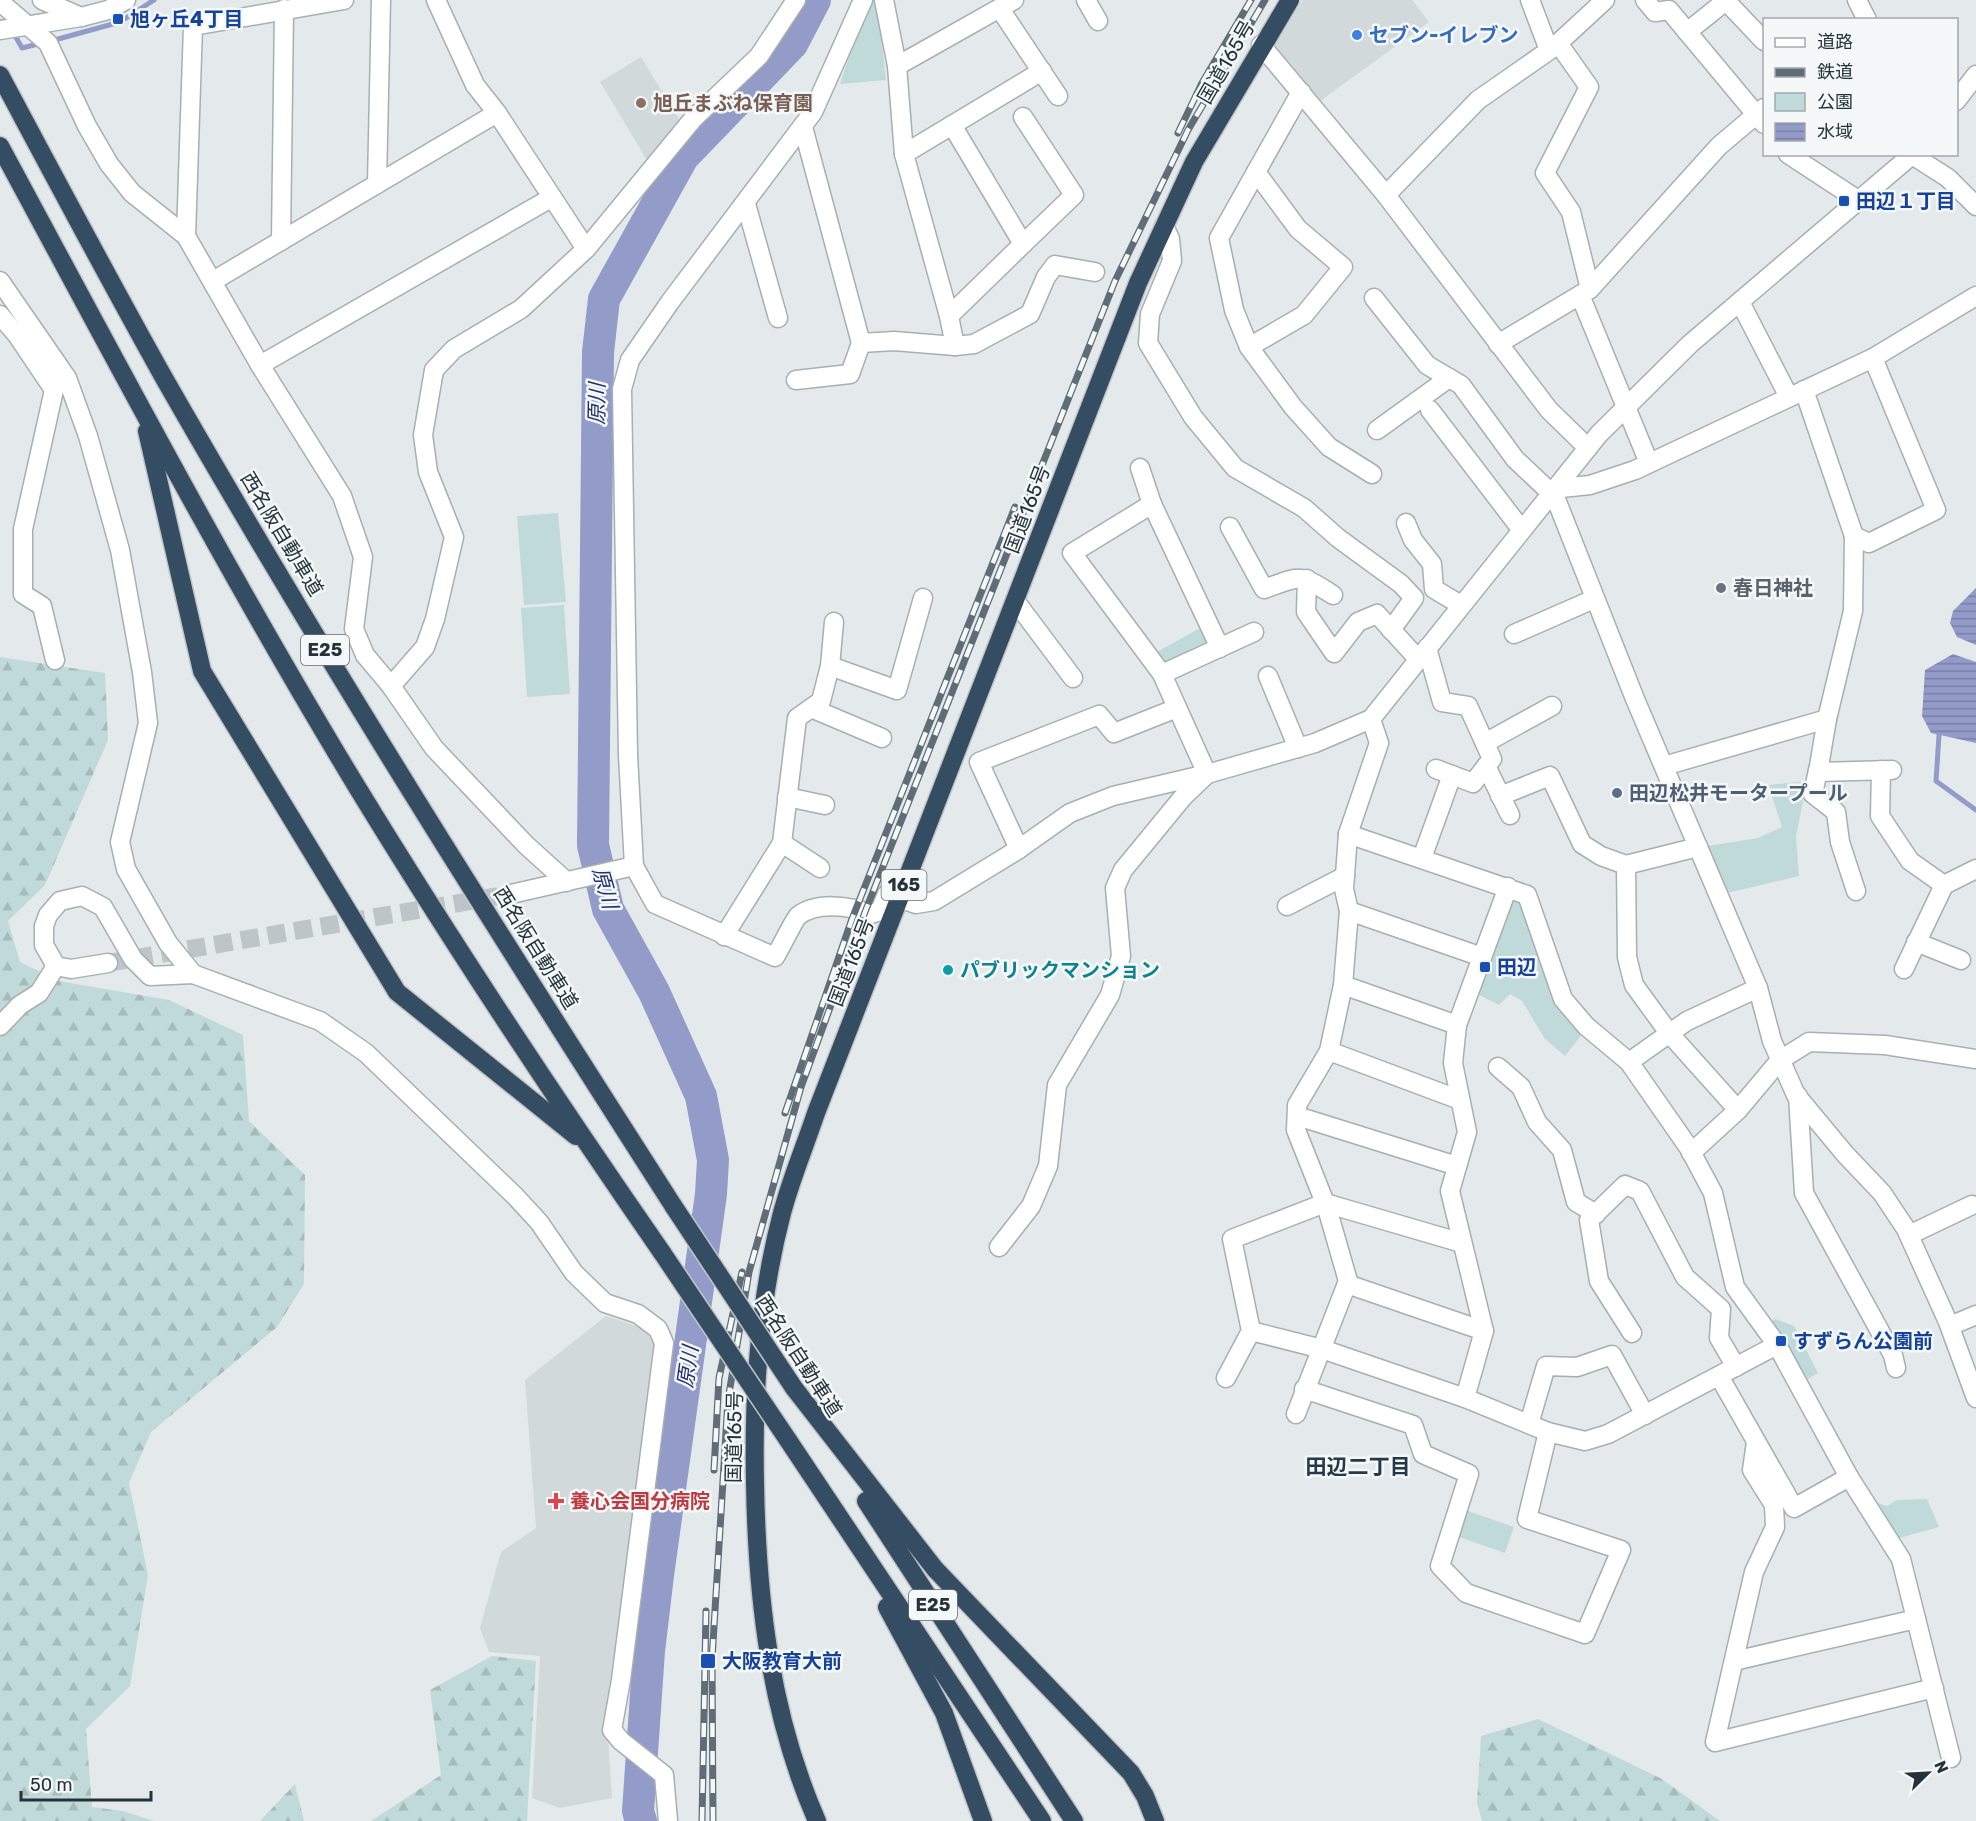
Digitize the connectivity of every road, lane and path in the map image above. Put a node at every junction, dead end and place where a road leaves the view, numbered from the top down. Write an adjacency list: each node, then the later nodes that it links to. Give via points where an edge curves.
1 (42, 0): 19 (street)
2 (126, 0): 19 (street)
3 (344, 0): 18 (street)
4 (381, 0): 46 (street)
5 (436, 0): 35 (street, via 475,85)
6 (796, 0): 56 (street, via 759,56 693,119)
7 (863, 0): 39 (street)
8 (884, 0): 28 (street)
9 (1086, 0): 21 (street)
10 (1290, 0): 26 (highway, 国道165号 / 165)
11 (1530, 0): 27 (street)
12 (1605, 0): 27 (street)
13 (1644, 0): 24 (street, via 1655,12 1669,10)
14 (1726, 0): 24 (street); 25 (street)
15 (1857, 0): 20 (street)
16 (0, 2): 22 (street)
17 (1007, 4): 28 (street); 29 (street)
18 (284, 9): 53 (street, via 193,26); 54 (street)
19 (81, 17): 22 (street)
20 (1866, 18)
21 (1098, 21)
22 (27, 26): 23 (street); 53 (street, via 48,43 109,164 132,193)
23 (0, 30)
24 (1687, 32): 36 (street)
25 (1763, 40)
26 (1261, 45): 32 (street); 52 (highway, 国道165号 / 165, via 1194,162)
27 (1554, 47): 47 (street, via 1478,100); 60 (street, via 1589,87 1545,173 1570,212)
28 (897, 66): 41 (street)
29 (1042, 70): 33 (street); 38 (street)
30 (1976, 75): 34 (street)
31 (1, 77): 185 (highway, 西名阪自動車道 / E25, bridge, via 163,376 276,570 503,941)
32 (1301, 92): 45 (street); 47 (street)
33 (1058, 96)
34 (1958, 98)
35 (497, 113): 46 (street); 48 (street)
36 (1762, 115): 60 (street, via 1719,146)
37 (1023, 117): 55 (street, via 1074,195)
38 (952, 125): 41 (street); 55 (street)
39 (803, 127): 50 (street); 67 (street)
40 (0, 146): 77 (highway, E25)
41 (904, 154): 65 (street)
42 (1791, 156): 49 (street)
43 (1911, 156): 49 (street)
44 (1914, 156): 51 (street, via 1948,178)
45 (1256, 172): 70 (street, via 1219,238 1234,310); 70 (street, via 1298,229 1343,267 1304,315)
46 (377, 184): 54 (street)
47 (1386, 195): 68 (street)
48 (551, 198): 56 (street); 72 (street)
49 (1858, 200): 63 (street)
50 (746, 204): 66 (street); 130 (street, via 630,360 622,388)
51 (1976, 206)
52 (1164, 226): 94 (highway, 国道165号 / 165, via 1134,292); 97 (street, via 1172,261 1150,314 1148,343 1193,417 1235,468 1304,508 1414,598)
53 (186, 237): 59 (street)
54 (281, 241): 59 (street)
55 (1023, 244): 65 (street)
56 (586, 249): 107 (street, via 521,309 454,349 434,370 423,435 428,472 454,537 425,647)
57 (1095, 272): 69 (street, via 1055,265 1030,314 974,344)
58 (0, 281): 149 (street, via 67,378 117,539 148,723 120,842 126,869 168,943)
59 (213, 281): 72 (street)
60 (1585, 292): 68 (street); 76 (street)
61 (1976, 296): 71 (street)
62 (1374, 298): 73 (street, via 1427,365)
63 (1740, 302): 75 (street); 76 (street)
64 (0, 315): 102 (street, via 54,390 23,529 23,594 42,606)
65 (949, 316): 69 (street)
66 (778, 318)
67 (861, 343): 69 (street, via 894,340); 74 (street, via 850,374)
68 (1498, 344): 80 (street, via 1549,410)
69 (955, 346)
70 (1249, 347): 83 (street, via 1293,408 1329,447)
71 (1873, 358): 75 (street); 89 (street, via 1936,510 1869,543)
72 (260, 365): 107 (street, via 342,496 363,557 354,628 365,655)
73 (1449, 378): 79 (street); 84 (street, via 1461,385 1515,459)
74 (796, 380)
75 (1796, 394): 81 (street); 89 (street)
76 (1626, 407): 80 (street); 81 (street)
77 (142, 410): 164 (highway, E25, via 357,787); 164 (highway, via 202,671 214,691 397,992)
78 (1430, 410): 88 (street)
79 (1377, 430)
80 (1588, 448): 84 (street)
81 (1649, 463): 84 (street, via 1590,485)
82 (1140, 468): 85 (street)
83 (1372, 474)
84 (1551, 491): 88 (street); 93 (street)
85 (1152, 504): 100 (street); 104 (street, via 1072,553)
86 (1406, 523): 95 (street, via 1413,540 1432,564 1434,589)
87 (1230, 527): 90 (street, via 1264,589 1299,576)
88 (1521, 529): 95 (street)
89 (1854, 536): 112 (street, via 1853,611)
90 (1307, 579): 91 (street); 97 (street, via 1306,612 1334,653 1358,622 1377,614)
91 (1333, 595)
92 (923, 598): 103 (street, via 897,690)
93 (1594, 599): 99 (street); 117 (street)
94 (1016, 602): 106 (street); 139 (highway, 国道165号 / 165)
95 (1461, 605): 101 (street)
96 (834, 622): 103 (street)
97 (1391, 630): 101 (street)
98 (1254, 632): 100 (street)
99 (1514, 634)
100 (1220, 648): 104 (street)
101 (1423, 654): 111 (street); 114 (street, via 1442,702 1468,706)
102 (55, 660)
103 (830, 666): 109 (street, via 821,701)
104 (1162, 674): 110 (street)
105 (1268, 676): 115 (street)
106 (1073, 678)
107 (391, 686): 134 (street, via 434,748 526,845)
108 (1552, 706): 114 (street)
109 (811, 708): 113 (street); 121 (street, via 797,718)
110 (1178, 708): 119 (street); 127 (street, via 1114,733 1099,715 979,762)
111 (1371, 719): 115 (street); 124 (street, via 1379,743)
112 (1827, 719): 117 (street); 118 (street)
113 (882, 738)
114 (1485, 743): 116 (street, via 1492,759)
115 (1298, 748): 119 (street)
116 (1486, 766): 120 (street); 128 (street, via 1473,783 1444,772)
117 (1664, 766): 126 (street)
118 (1818, 770): 135 (street, via 1887,770 1880,816 1910,861); 137 (street, via 1812,794 1836,812 1840,843)
119 (1207, 774): 127 (street, via 1113,796 1071,813); 172 (street, via 1123,870 1115,888 1121,956 1110,995 1057,1085 1048,1166 1031,1206)
120 (1500, 796): 123 (street); 129 (street, via 1550,776 1582,844)
121 (787, 797): 122 (street); 125 (street)
122 (825, 805)
123 (1510, 815)
124 (1348, 834): 128 (street); 133 (street)
125 (782, 843): 131 (street); 142 (street)
126 (1698, 847): 129 (street); 151 (street)
127 (1019, 849): 139 (street, via 934,901 916,904)
128 (1422, 858): 136 (street)
129 (1626, 865): 154 (street, via 1627,957 1634,985)
130 (628, 867): 134 (street); 142 (street, via 655,904)
131 (820, 868)
132 (1976, 869): 135 (street)
133 (1345, 876): 140 (street); 141 (street)
134 (576, 880): 138 (street)
135 (1944, 885): 143 (street)
136 (1508, 887): 144 (street); 158 (street, via 1527,895 1563,999 1586,1026)
137 (1856, 891)
138 (511, 894)
139 (899, 898): 142 (street, via 887,894 880,911 872,914 856,909 815,907 796,917 775,957); 201 (highway, 国道165号 / 165, via 782,1213 764,1302 758,1366 754,1439 760,1600 779,1705)
140 (1287, 906)
141 (1349, 911): 144 (street); 150 (street)
142 (724, 936)
143 (1916, 942): 145 (street); 148 (street)
144 (1482, 957): 152 (street)
145 (1961, 960)
146 (108, 963): 147 (street, via 71,969)
147 (56, 966): 149 (street, via 44,945 48,915 60,901 82,896 103,907 133,959 150,976); 153 (street, via 39,993 20,1005)
148 (1904, 969)
149 (193, 974): 200 (street, via 320,1021 366,1053 515,1196 582,1281 605,1303 638,1314 658,1329 664,1343 612,1730 664,1775)
150 (1343, 986): 152 (street); 155 (street)
151 (1758, 988): 154 (street, via 1687,1021); 156 (street)
152 (1457, 1025): 161 (street, via 1453,1063)
153 (0, 1026)
154 (1669, 1034): 158 (street); 162 (street)
155 (1329, 1051): 161 (street); 163 (street, via 1297,1105)
156 (1780, 1059): 157 (street, via 1809,1042 1885,1045); 160 (street); 162 (street)
157 (1976, 1059)
158 (1629, 1062): 165 (street)
159 (1498, 1067): 169 (street, via 1521,1087 1537,1122 1562,1150 1576,1202)
160 (1798, 1096): 170 (street, via 1882,1193); 182 (street, via 1804,1193 1893,1355)
161 (1460, 1100): 166 (street, via 1467,1132)
162 (1738, 1110): 165 (street)
163 (1297, 1116): 166 (street); 167 (street, via 1296,1130)
164 (589, 1147): 193 (highway, E25, bridge)
165 (1691, 1152): 179 (street, via 1713,1193 1735,1287)
166 (1457, 1166): 171 (street, via 1450,1191)
167 (1325, 1203): 171 (street); 173 (street); 177 (street, via 1232,1239)
168 (1971, 1205): 170 (street)
169 (1596, 1214): 178 (street, via 1589,1220 1599,1281); 181 (street, via 1625,1185 1640,1191 1685,1276 1721,1309 1719,1338)
170 (1910, 1235): 175 (street)
171 (1462, 1243): 176 (street)
172 (999, 1247)
173 (1347, 1284): 176 (street); 180 (street)
174 (1976, 1315): 175 (street)
175 (1950, 1326): 188 (street)
176 (1484, 1330): 187 (street)
177 (1251, 1331): 180 (street); 184 (street)
178 (1632, 1333)
179 (1777, 1346): 181 (street); 195 (street)
180 (1322, 1349): 186 (street); 187 (street)
181 (1736, 1367): 183 (street)
182 (1896, 1368)
183 (1719, 1376): 190 (street); 194 (street)
184 (1226, 1378)
185 (794, 1388): 204 (highway, 西名阪自動車道 / E25); 205 (highway, via 935,1569 1131,1773)
186 (1304, 1389): 189 (street); 192 (street, via 1413,1425 1424,1454 1469,1474 1440,1566 1466,1593 1585,1634 1621,1550 1527,1519)
187 (1464, 1398): 191 (street)
188 (1976, 1398)
189 (1296, 1413)
190 (1645, 1415): 191 (street, via 1612,1355 1577,1367 1546,1366); 192 (street, via 1585,1441)
191 (1528, 1425): 192 (street)
192 (1548, 1432)
193 (788, 1440): 202 (highway, via 927,1678 960,1751); 203 (highway, E25)
194 (1756, 1442): 195 (street, via 1794,1508); 197 (street, via 1752,1470 1774,1505 1774,1527 1754,1572)
195 (1849, 1477): 196 (street, via 1901,1559)
196 (1916, 1619): 197 (street); 198 (street)
197 (1734, 1660): 198 (street, via 1715,1742)
198 (1934, 1688): 199 (street)
199 (1951, 1758)
200 (668, 1821)
201 (817, 1821)
202 (983, 1821)
203 (1042, 1821)
204 (1074, 1821)
205 (1155, 1821)

